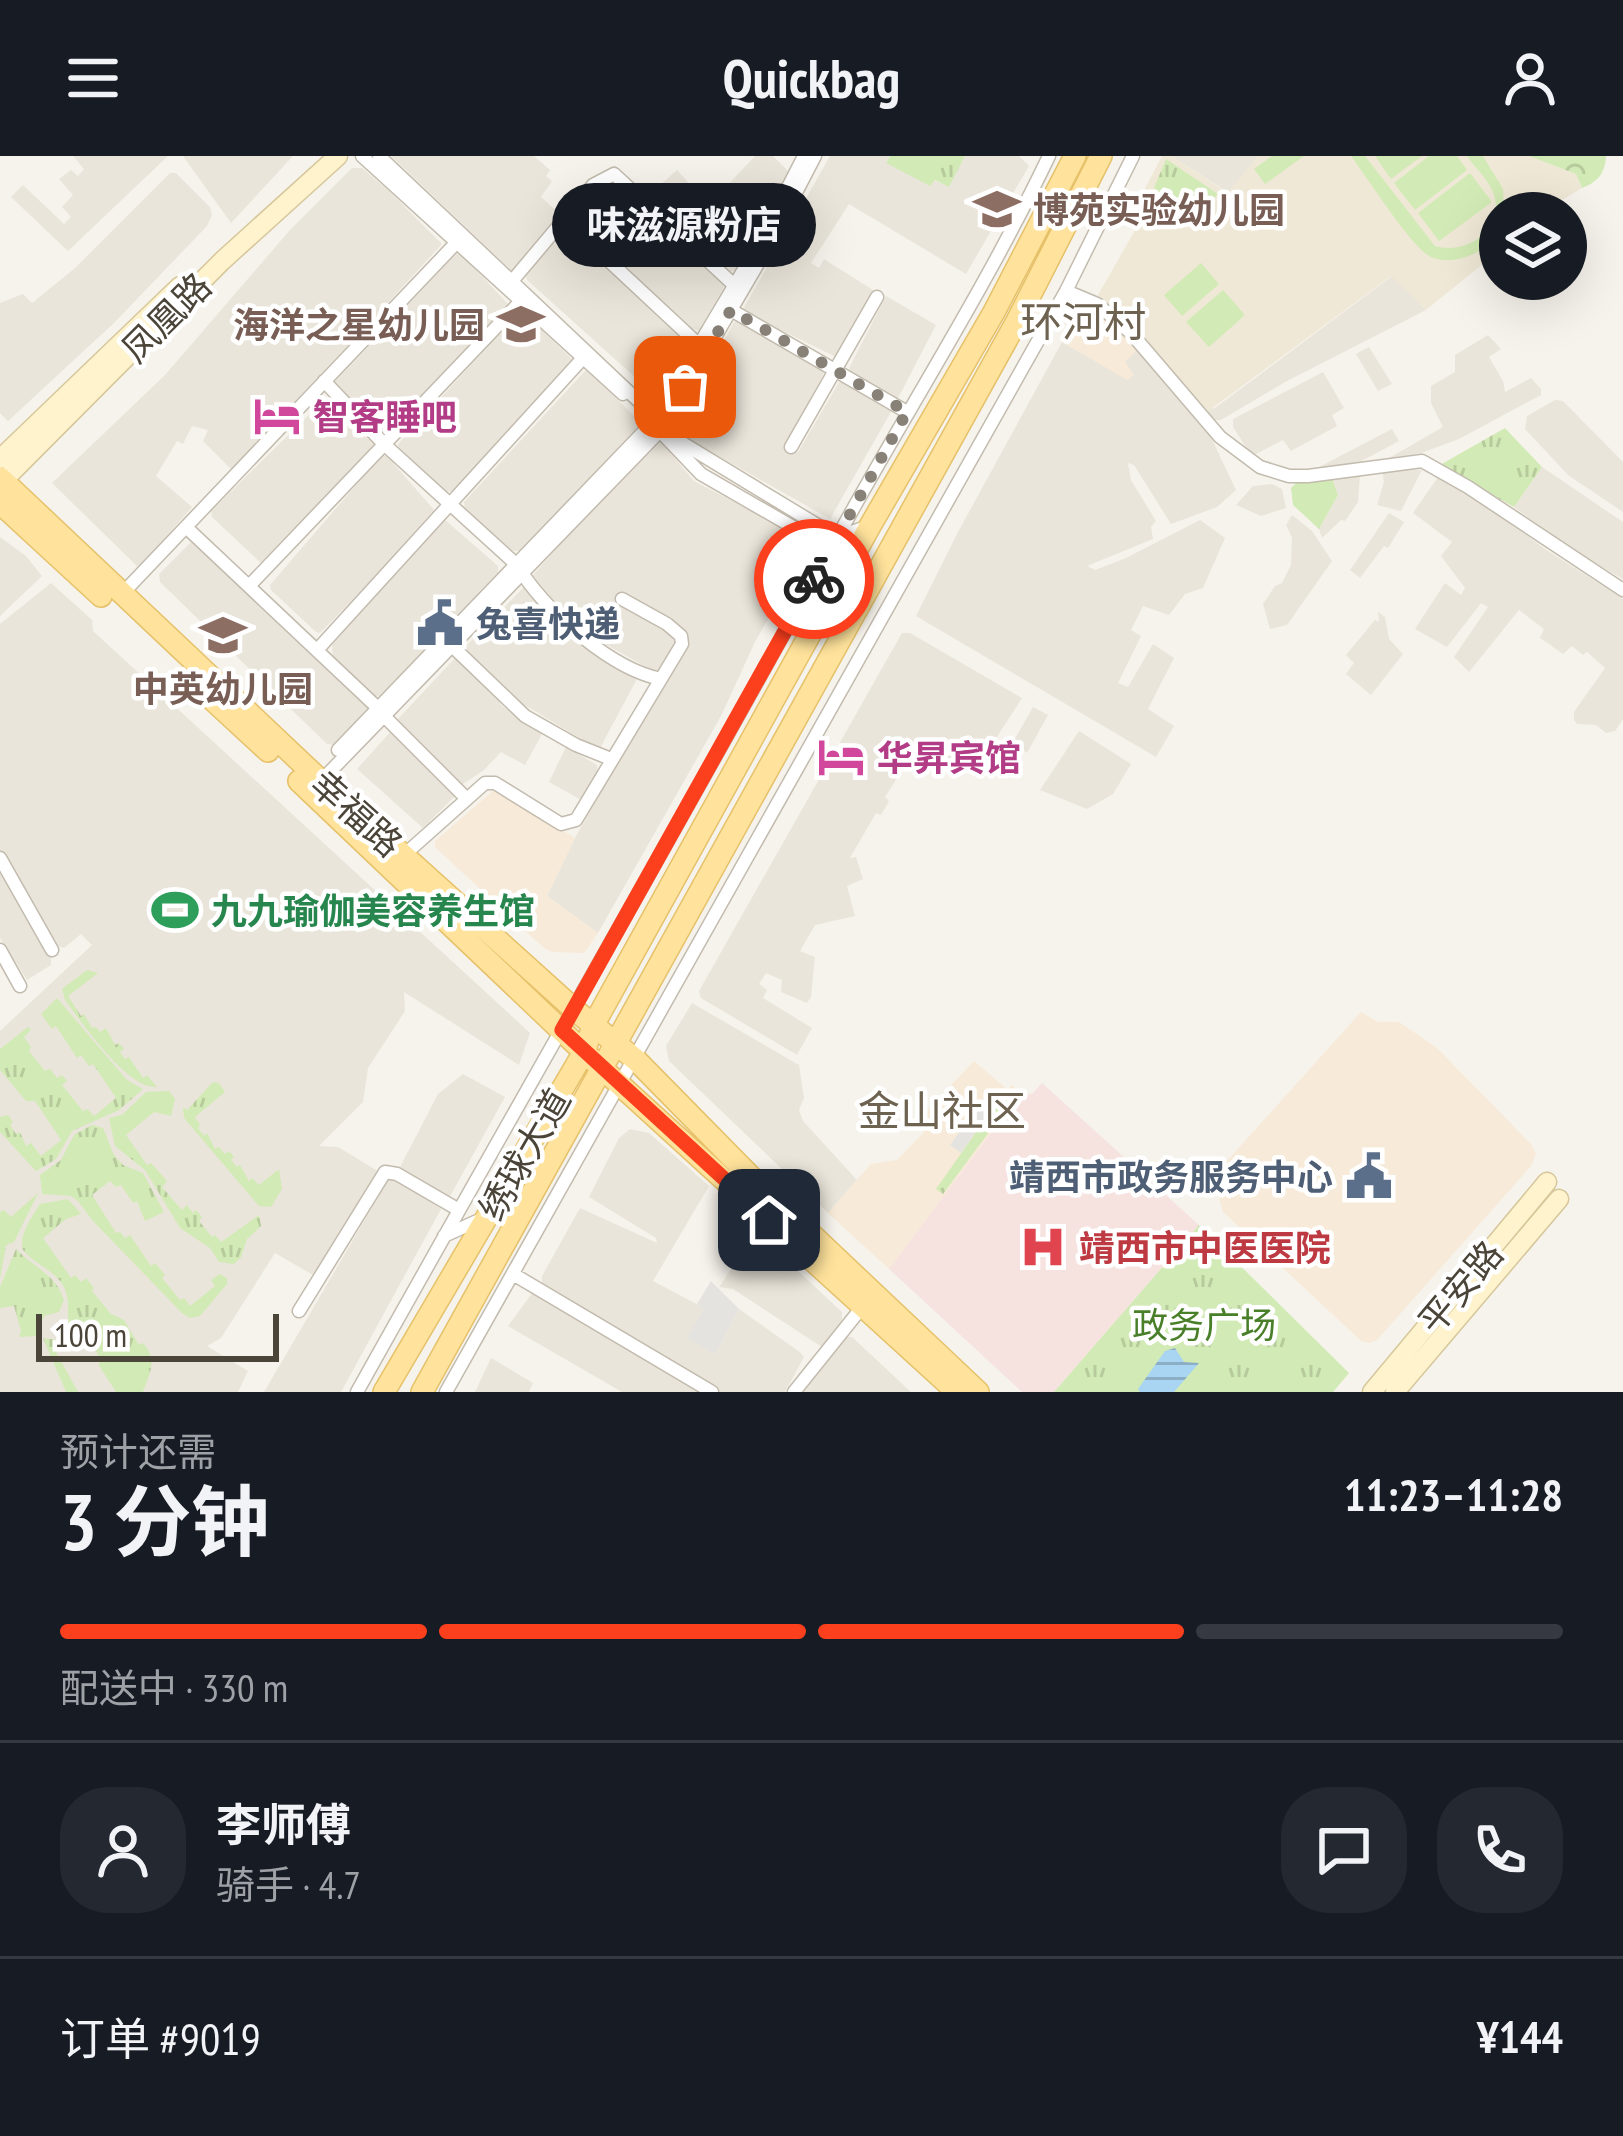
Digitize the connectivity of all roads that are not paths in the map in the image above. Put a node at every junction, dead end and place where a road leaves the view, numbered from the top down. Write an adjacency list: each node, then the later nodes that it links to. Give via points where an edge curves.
1 (319, 156): 33 (main road, 凤凰路)
2 (338, 156): 33 (main road, 凤凰路)
3 (362, 156): 12 (street)
4 (379, 156): 13 (street)
5 (804, 156): 14 (street)
6 (815, 156): 18 (street)
7 (1049, 156): 20 (street)
8 (1075, 156): 19 (main road, 绣球大道)
9 (1101, 156): 32 (main road, 绣球大道)
10 (1132, 156): 15 (street)
11 (564, 220): 13 (street); 14 (street, via 593,185 621,176); 21 (street)
12 (458, 242): 17 (street); 24 (street)
13 (513, 280): 27 (street)
14 (733, 284): 21 (street)
15 (1066, 291): 31 (street); 40 (street, via 1131,333 1220,437 1260,467 1308,476 1422,461)
16 (877, 297): 23 (street)
17 (522, 300): 22 (street); 29 (street)
18 (731, 310): 23 (street); 27 (street)
19 (994, 312): 20 (street); 26 (main road, 绣球大道)
20 (956, 331): 25 (street)
21 (698, 344): 27 (street)
22 (583, 358): 27 (street); 34 (street)
23 (837, 368): 25 (street); 30 (street)
24 (324, 381): 29 (street); 36 (street)
25 (907, 412): 28 (street)
26 (934, 415): 28 (street); 35 (main road, 绣球大道)
27 (659, 423): 37 (street); 38 (street)
28 (897, 430): 37 (street)
29 (385, 445): 34 (street); 39 (street)
30 (791, 447)
31 (964, 472): 32 (street); 48 (street)
32 (930, 478): 49 (main road, 绣球大道)
33 (1, 481): 41 (main road, 幸福路); 66 (main road, 幸福路)
34 (448, 504): 38 (street); 44 (street)
35 (870, 526): 37 (street); 45 (main road, 绣球大道)
36 (188, 528): 39 (street); 41 (street)
37 (834, 543): 47 (street)
38 (519, 569): 43 (street); 46 (street, via 595,646); 50 (street)
39 (249, 586): 44 (street)
40 (1623, 590)
41 (121, 595): 52 (main road, 幸福路)
42 (622, 599): 46 (street, via 681,636)
43 (451, 645): 50 (street); 51 (street, via 525,716)
44 (319, 649): 50 (street)
45 (788, 677): 47 (street); 54 (main road, 绣球大道)
46 (661, 679): 51 (street)
47 (757, 685): 55 (street)
48 (838, 695): 49 (street); 56 (street)
49 (808, 697): 57 (main road, 绣球大道)
50 (382, 713): 52 (street); 53 (street)
51 (611, 759): 53 (street, via 571,824 495,783)
52 (318, 778): 58 (main road, 幸福路)
53 (465, 797): 58 (street)
54 (718, 803): 55 (street); 65 (main road, 绣球大道)
55 (680, 821): 65 (street)
56 (758, 839): 57 (street); 63 (street)
57 (724, 848): 64 (main road, 绣球大道)
58 (404, 855): 65 (main road, 幸福路)
59 (0, 859): 61 (street)
60 (0, 950): 62 (street)
61 (52, 950)
62 (20, 986)
63 (665, 1004): 64 (street); 69 (street)
64 (635, 1008): 67 (main road, 绣球大道)
65 (585, 1017): 66 (street); 67 (main road, 幸福路); 68 (main road, 绣球大道)
66 (562, 1030): 68 (main road, 幸福路); 74 (street)
67 (616, 1042): 69 (main road, 幸福路); 70 (main road, 绣球大道)
68 (584, 1052): 70 (main road, 幸福路); 75 (main road, 绣球大道)
69 (636, 1060): 71 (street); 88 (main road, 幸福路)
70 (602, 1068): 71 (main road, 幸福路); 78 (main road, 绣球大道)
71 (622, 1085): 77 (street); 79 (main road, 幸福路)
72 (1547, 1182): 89 (main road, 平安路)
73 (1559, 1199): 90 (main road, 平安路)
74 (459, 1210): 76 (street); 80 (street, via 385,1172)
75 (487, 1216): 76 (street); 82 (main road, 绣球大道)
76 (444, 1236): 81 (street)
77 (516, 1269): 78 (street); 84 (street); 85 (street)
78 (484, 1280): 83 (main road, 绣球大道)
79 (863, 1306): 86 (street); 87 (main road, 幸福路)
80 (299, 1311)
81 (357, 1392)
82 (384, 1392)
83 (422, 1392)
84 (446, 1392)
85 (712, 1392)
86 (794, 1392)
87 (957, 1392)
88 (978, 1392)
89 (1372, 1392)
90 (1395, 1392)

